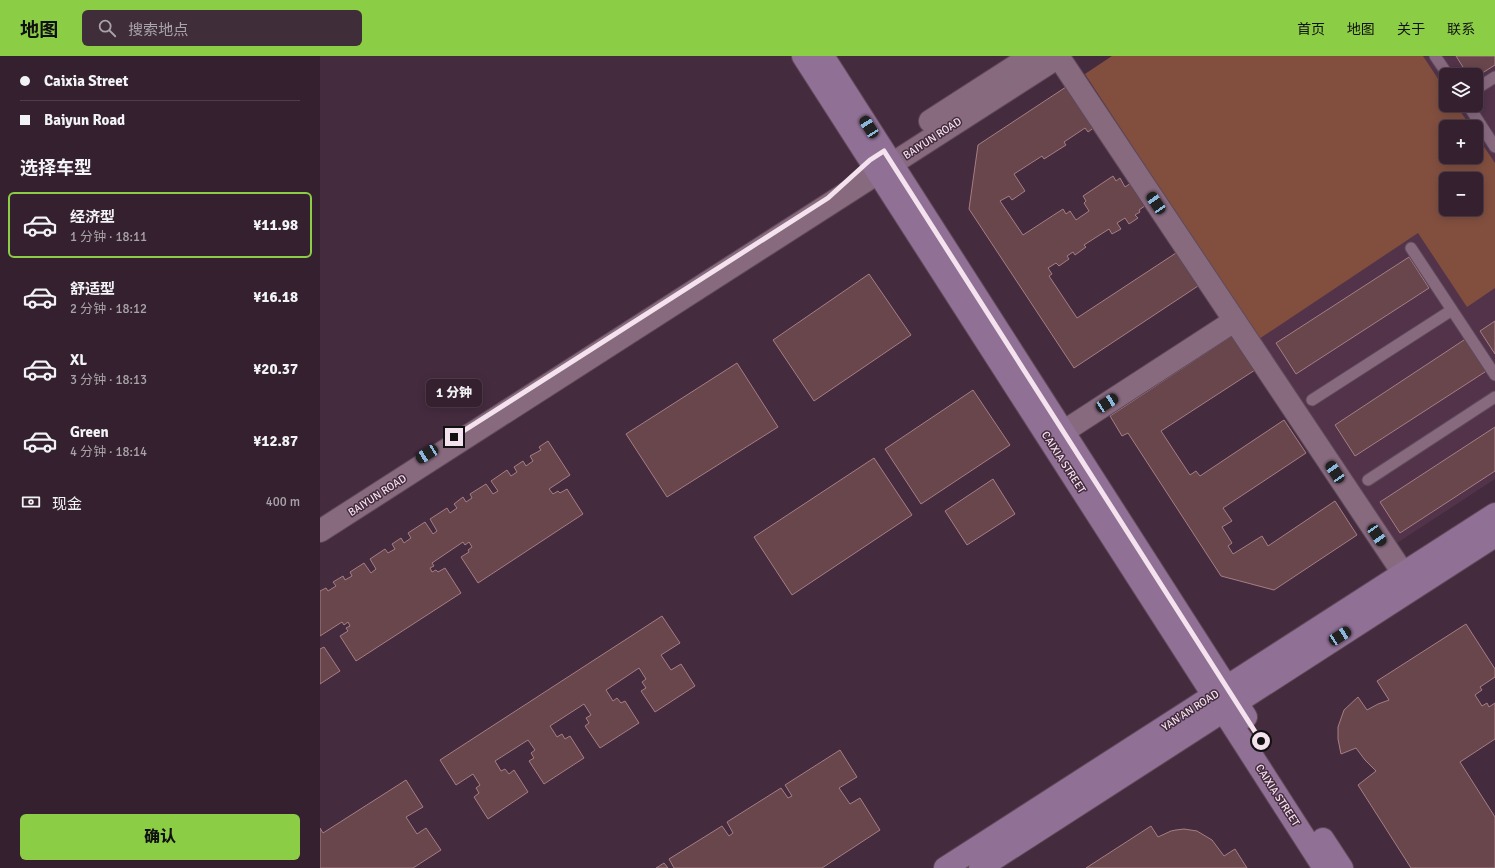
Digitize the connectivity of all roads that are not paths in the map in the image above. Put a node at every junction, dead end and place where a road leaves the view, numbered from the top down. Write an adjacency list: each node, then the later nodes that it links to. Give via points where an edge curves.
1 (803, 56): 11 (main road, CAIXIA STREET)
2 (823, 56): 11 (main road, CAIXIA STREET)
3 (1031, 56): 11 (street, BAIYUN ROAD)
4 (1059, 56): 11 (street, BAIYUN ROAD); 14 (street)
5 (1435, 56): 6 (lane)
6 (1443, 68)
7 (1495, 77): 8 (lane)
8 (1483, 85)
9 (1473, 112): 10 (lane)
10 (1495, 146)
11 (881, 162): 19 (main road, CAIXIA STREET); 22 (street, BAIYUN ROAD); 23 (street, BAIYUN ROAD); 26 (main road, CAIXIA STREET)
12 (1411, 248): 13 (lane)
13 (1452, 310): 15 (lane); 18 (lane)
14 (1234, 321): 19 (street); 25 (street)
15 (1495, 375)
16 (1100, 392): 19 (street, via 1091,398)
17 (1495, 397): 20 (lane)
18 (1312, 400)
19 (1063, 432): 26 (main road, CAIXIA STREET)
20 (1368, 480)
21 (1495, 514): 25 (main road, YAN'AN ROAD)
22 (320, 522)
23 (320, 531)
24 (1495, 536): 26 (main road, YAN'AN ROAD)
25 (1403, 573): 26 (main road, YAN'AN ROAD)
26 (1225, 699): 27 (main road, YAN'AN ROAD); 28 (main road, YAN'AN ROAD); 29 (main road, CAIXIA STREET); 30 (main road, CAIXIA STREET)
27 (945, 868)
28 (980, 868)
29 (1324, 868)
30 (1342, 868)

